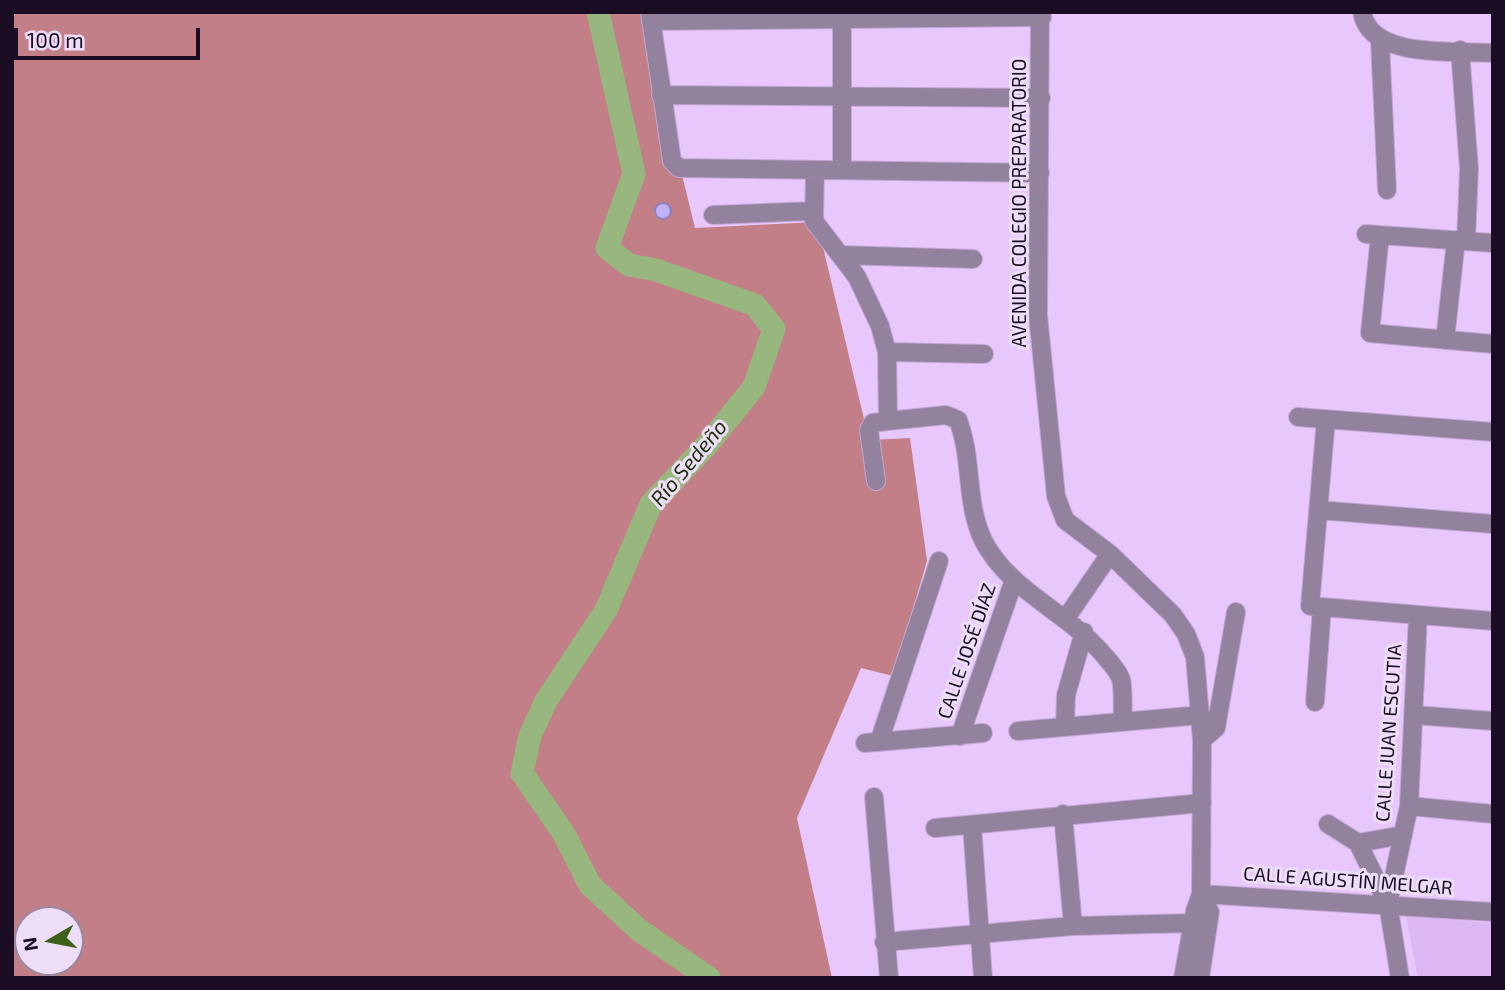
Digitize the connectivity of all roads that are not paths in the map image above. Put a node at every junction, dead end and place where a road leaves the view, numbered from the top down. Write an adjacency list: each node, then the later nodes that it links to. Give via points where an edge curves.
1 (1362, 12): 5 (street)
2 (1042, 14): 3 (street); 10 (street, AVENIDA COLEGIO PREPARATORIO)
3 (842, 16): 4 (street); 9 (street)
4 (651, 17): 8 (street)
5 (1380, 41): 6 (street); 14 (street)
6 (1460, 51): 7 (street); 17 (street, via 1469,169)
7 (1493, 52)
8 (662, 95): 9 (street); 11 (street, via 674,166)
9 (842, 96): 10 (street); 12 (street)
10 (1041, 98): 13 (street, AVENIDA COLEGIO PREPARATORIO)
11 (815, 170): 12 (street); 15 (street)
12 (842, 170): 13 (street)
13 (1040, 173): 32 (street, AVENIDA COLEGIO PREPARATORIO, via 1038,315 1056,496 1065,520)
14 (1387, 190)
15 (812, 211): 16 (street); 19 (street, via 819,228)
16 (713, 215)
17 (1461, 241): 18 (street); 21 (street); 21 (street, via 1373,234 1370,333)
18 (1493, 243)
19 (841, 255): 20 (street); 23 (street, via 874,310)
20 (973, 258)
21 (1445, 340): 22 (street)
22 (1493, 344)
23 (887, 352): 24 (street); 27 (street)
24 (984, 354)
25 (1298, 417): 26 (street)
26 (1326, 419): 28 (street); 30 (street)
27 (888, 421): 29 (street, via 873,423 869,430); 34 (street, CALLE JOSÉ DÍAZ, via 946,415 958,420 976,521 996,559)
28 (1493, 432)
29 (876, 481)
30 (1318, 510): 31 (street); 35 (street)
31 (1493, 524)
32 (1110, 554): 38 (street); 42 (street, AVENIDA COLEGIO PREPARATORIO, via 1173,615 1186,634 1195,657)
33 (939, 561): 49 (street, via 872,743)
34 (1014, 580): 38 (street, CALLE JOSÉ DÍAZ); 49 (street, CALLE JOSÉ DÍAZ)
35 (1316, 607): 37 (street); 41 (street)
36 (1236, 612): 50 (street, via 1216,728)
37 (1418, 615): 39 (street); 43 (street, CALLE JUAN ESCUTIA)
38 (1066, 618): 40 (street, CALLE JOSÉ DÍAZ)
39 (1493, 621)
40 (1084, 632): 45 (street, CALLE JOSÉ DÍAZ, via 1120,677); 46 (street, via 1066,695)
41 (1315, 702)
42 (1201, 715): 45 (street); 50 (street, AVENIDA COLEGIO PREPARATORIO)
43 (1414, 715): 44 (street); 53 (street, CALLE JUAN ESCUTIA)
44 (1493, 721)
45 (1123, 722): 46 (street)
46 (1065, 727): 47 (street)
47 (1018, 731)
48 (983, 733): 49 (street)
49 (960, 736)
50 (1202, 740): 52 (street, AVENIDA COLEGIO PREPARATORIO)
51 (874, 797): 67 (street)
52 (1202, 803): 54 (street); 61 (street, AVENIDA COLEGIO PREPARATORIO)
53 (1409, 806): 55 (street); 59 (street, CALLE JUAN ESCUTIA)
54 (1063, 814): 57 (street); 65 (street)
55 (1493, 814)
56 (1328, 824): 60 (street)
57 (972, 825): 58 (street); 66 (street)
58 (935, 828)
59 (1403, 835): 60 (street); 62 (street, CALLE JUAN ESCUTIA)
60 (1358, 843): 62 (street)
61 (1201, 894): 62 (street, CALLE AGUSTÍN MELGAR); 64 (street); 68 (street, via 1210,912)
62 (1388, 904): 63 (street, CALLE AGUSTÍN MELGAR); 71 (street, CALLE JUAN ESCUTIA)
63 (1493, 912)
64 (1193, 923): 65 (street); 68 (street)
65 (1073, 926): 66 (street)
66 (978, 934): 67 (street); 70 (street)
67 (884, 942): 69 (street)
68 (1191, 977)
69 (889, 978)
70 (983, 978)
71 (1400, 978)

